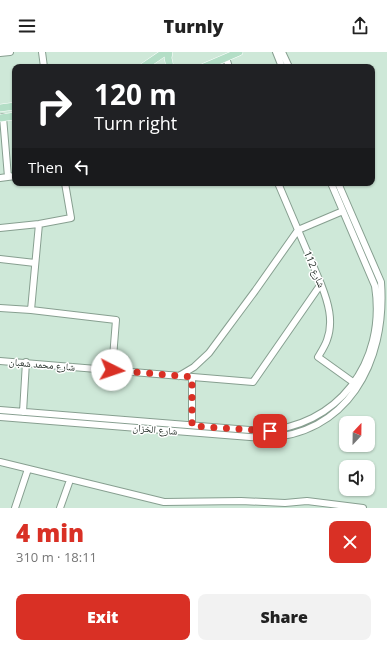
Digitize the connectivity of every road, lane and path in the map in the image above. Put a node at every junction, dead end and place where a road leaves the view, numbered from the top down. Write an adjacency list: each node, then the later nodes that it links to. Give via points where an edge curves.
1 (10, 52): 8 (street)
2 (42, 52): 10 (street)
3 (165, 52): 11 (main road)
4 (169, 52): 12 (main road)
5 (239, 52): 9 (main road)
6 (276, 52): 15 (street)
7 (282, 52): 16 (street)
8 (0, 53)
9 (226, 58): 13 (main road); 14 (street)
10 (44, 64)
11 (147, 64)
12 (169, 64)
13 (211, 64)
14 (228, 64)
15 (281, 64)
16 (287, 64)
17 (12, 106): 18 (main road)
18 (0, 108)
19 (12, 116): 20 (main road)
20 (1, 118): 22 (street)
21 (12, 176): 22 (street)
22 (8, 177): 23 (street)
23 (0, 178)
24 (66, 186): 29 (street, via 71,218)
25 (279, 186): 31 (street, شارع 112)
26 (332, 186): 28 (street, شارع الخزان)
27 (339, 186): 37 (street, via 381,282 386,306)
28 (343, 211): 31 (street); 44 (street, شارع الخزان, via 375,286 379,307 379,329 375,350)
29 (38, 224): 30 (street); 33 (street)
30 (0, 228)
31 (298, 230): 34 (street, شارع 112); 41 (street, via 209,353)
32 (0, 259): 33 (street)
33 (35, 263): 36 (street)
34 (321, 284): 42 (street, via 253,382); 44 (street, شارع 112, via 330,315 330,328 318,357)
35 (0, 308): 36 (street)
36 (32, 310): 40 (street, via 116,320)
37 (386, 326)
38 (0, 361): 39 (street, شارع محمد شعبان)
39 (26, 362): 40 (street, شارع محمد شعبان); 46 (street)
40 (112, 370): 41 (street, شارع محمد شعبان)
41 (179, 376): 42 (street)
42 (192, 377): 49 (street)
43 (369, 380): 48 (street, شارع الخزان, via 337,415 314,428 289,435 263,438)
44 (356, 384): 49 (street, شارع الخزان, via 329,410 305,423 288,428 261,431)
45 (0, 410): 46 (street, شارع الخزان)
46 (23, 412): 48 (street, شارع الخزان)
47 (0, 417): 48 (street, شارع الخزان)
48 (125, 424): 49 (street, شارع الخزان)
49 (192, 426)
50 (0, 462): 51 (street)
51 (28, 469): 52 (street); 55 (street)
52 (70, 480): 53 (street, via 164,502); 56 (street)
53 (241, 501): 54 (street); 57 (street)
54 (284, 505): 58 (street, via 307,501)
55 (15, 508)
56 (60, 508)
57 (238, 508)
58 (363, 508)

